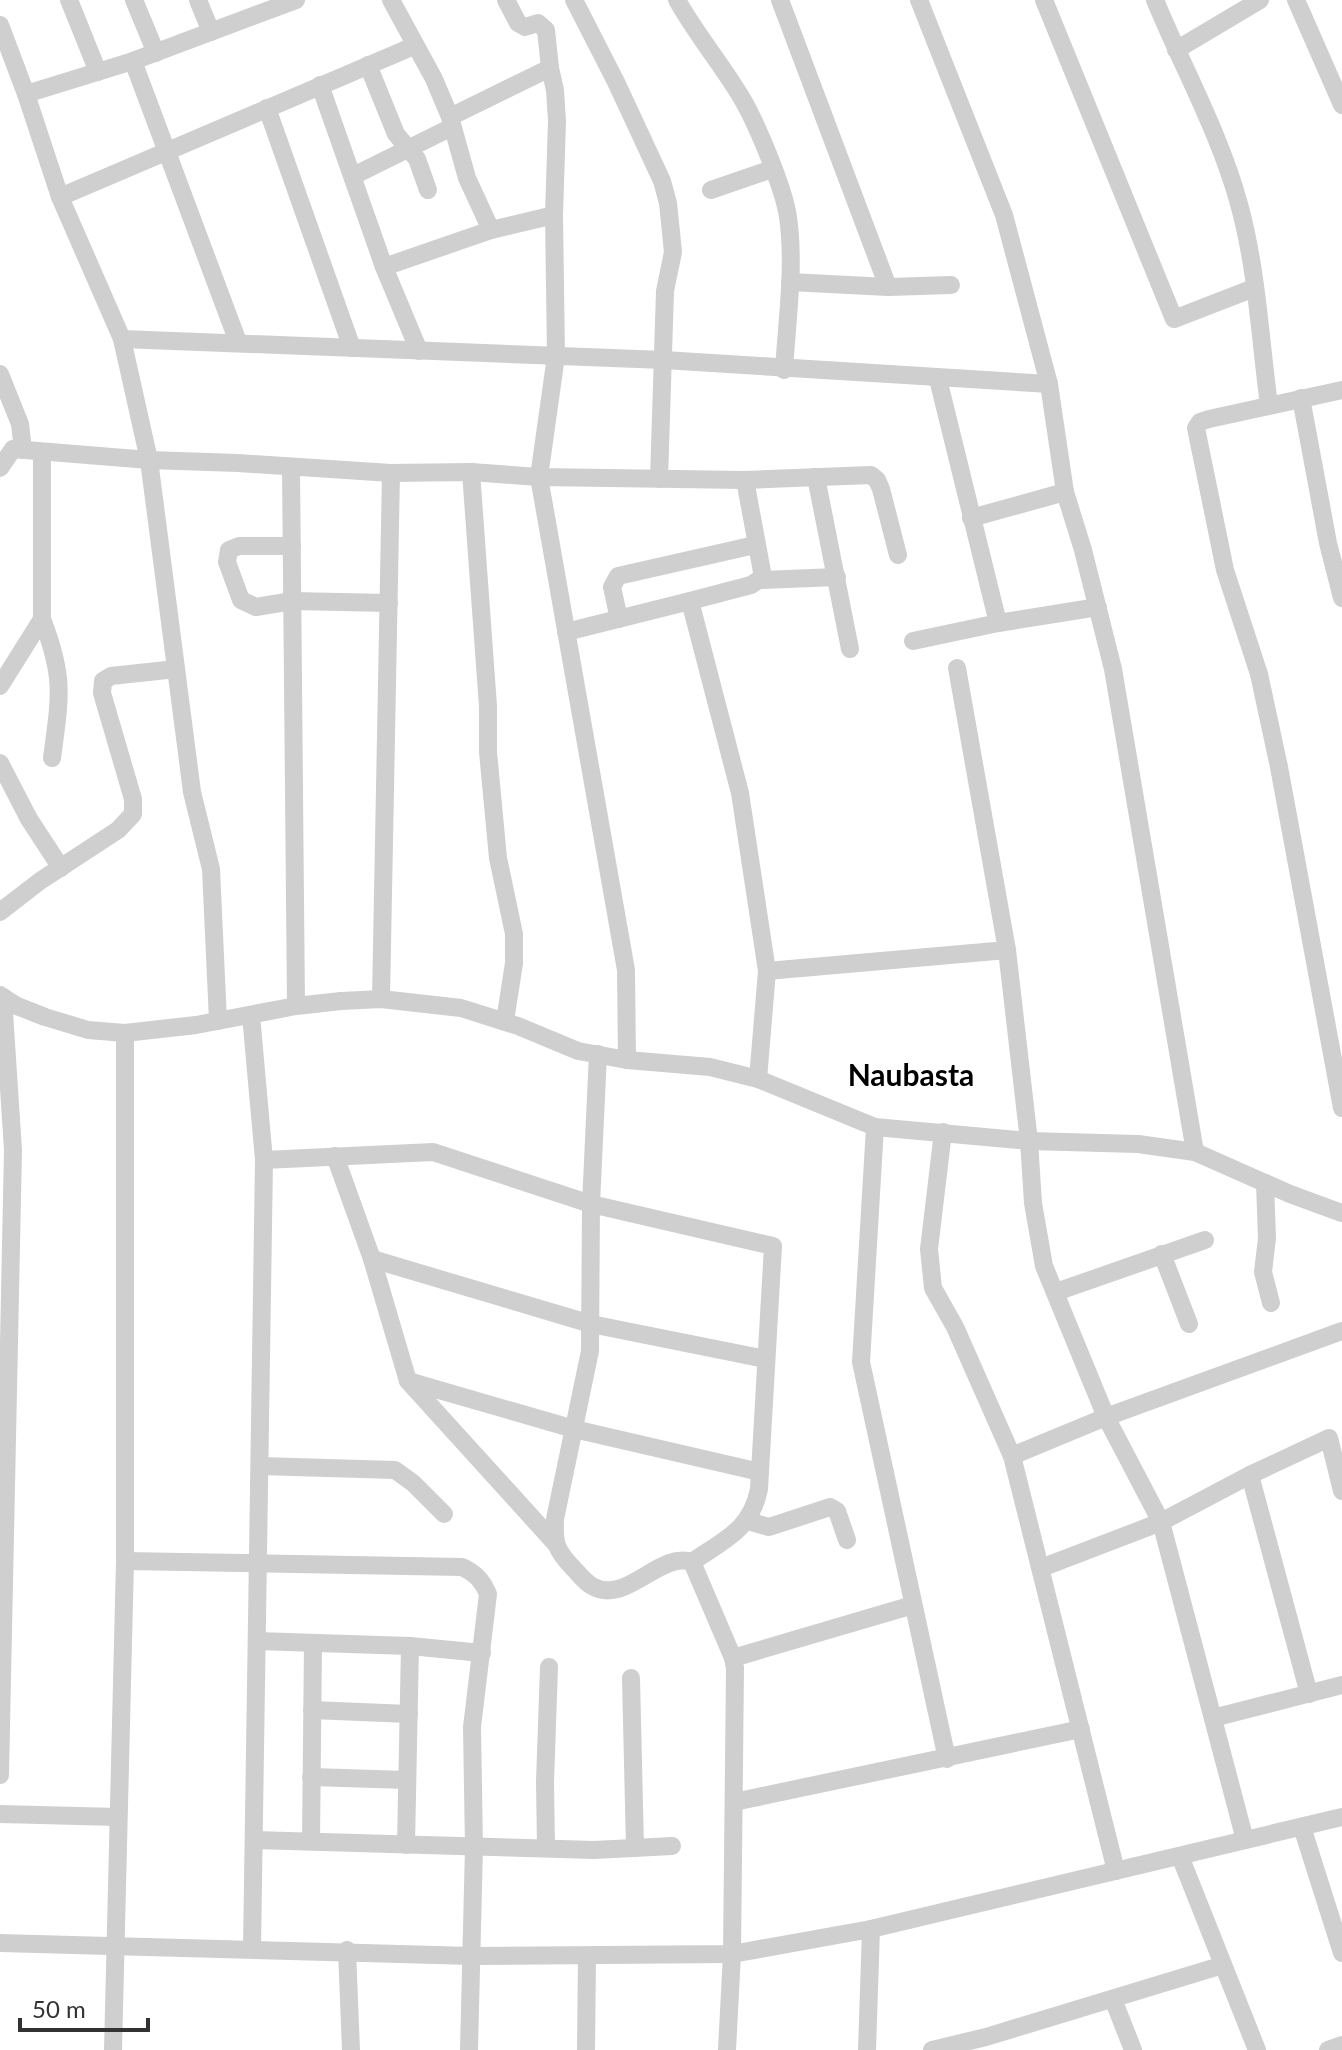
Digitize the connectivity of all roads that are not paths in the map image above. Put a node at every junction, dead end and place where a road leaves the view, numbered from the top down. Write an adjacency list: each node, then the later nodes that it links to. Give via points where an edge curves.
1 (69, 0): 24 (street)
2 (134, 0): 20 (street)
3 (198, 0): 17 (street)
4 (296, 0): 15 (street)
5 (391, 0): 18 (street)
6 (506, 0): 23 (street, via 522,26 538,23 546,30)
7 (574, 0): 49 (street, via 668,203 673,252 665,291)
8 (677, 0): 32 (street, via 746,105)
9 (780, 0): 42 (street)
10 (919, 0): 53 (street, via 1004,215)
11 (1044, 0): 43 (street, via 1174,319)
12 (1155, 0): 19 (street)
13 (1260, 0): 19 (street)
14 (1296, 0): 27 (street)
15 (250, 8): 17 (street)
16 (0, 25): 26 (street)
17 (211, 32): 20 (street)
18 (414, 46): 22 (street); 29 (street)
19 (1176, 50): 43 (street, via 1239,201)
20 (156, 53): 21 (street)
21 (133, 61): 24 (street); 31 (street)
22 (368, 65): 25 (street); 30 (street)
23 (550, 68): 29 (street); 37 (street, via 557,121)
24 (98, 72): 26 (street)
25 (320, 85): 28 (street); 33 (street)
26 (26, 94): 36 (street)
27 (1342, 105)
28 (267, 108): 31 (street); 46 (street)
29 (451, 122): 30 (street); 38 (street, via 467,178)
30 (407, 149): 33 (street); 34 (street, via 417,159)
31 (167, 151): 36 (street); 45 (street)
32 (772, 169): 35 (street); 40 (street, via 788,215)
33 (353, 176): 39 (street)
34 (428, 190)
35 (711, 190)
36 (60, 197): 44 (street)
37 (554, 215): 38 (street); 48 (street)
38 (491, 230): 39 (street)
39 (384, 267): 47 (street)
40 (790, 282): 42 (street); 50 (street)
41 (951, 285): 42 (street)
42 (888, 287)
43 (1254, 288): 56 (street)
44 (122, 339): 45 (street); 58 (street)
45 (238, 342): 46 (street)
46 (352, 348): 47 (street)
47 (419, 351): 48 (street)
48 (556, 356): 49 (street); 63 (street)
49 (664, 360): 50 (street); 65 (street)
50 (784, 370): 52 (street)
51 (0, 374): 57 (street, via 20,424)
52 (938, 379): 53 (street); 68 (street)
53 (1049, 384): 67 (street)
54 (1342, 390): 55 (street)
55 (1301, 398): 56 (street); 74 (street)
56 (1269, 405): 104 (street, via 1200,422 1196,428 1225,570 1259,674)
57 (20, 450): 58 (street); 60 (street); 79 (street)
58 (149, 460): 59 (street); 86 (street)
59 (291, 467): 62 (street); 70 (street)
60 (0, 468)
61 (471, 472): 62 (street); 63 (street); 99 (street, via 488,752 498,858 514,934)
62 (391, 473): 77 (street)
63 (539, 477): 65 (street); 82 (street)
64 (816, 477): 66 (street); 71 (street, via 874,477); 72 (street)
65 (659, 479): 66 (street)
66 (745, 480): 69 (street)
67 (1065, 492): 68 (street); 78 (street)
68 (971, 518): 81 (street)
69 (755, 545): 73 (street); 80 (street, via 618,576 612,587)
70 (292, 546): 75 (street); 75 (street, via 233,546 227,562 245,604)
71 (898, 555)
72 (837, 577): 73 (street); 84 (street)
73 (761, 580): 76 (street)
74 (1342, 598)
75 (292, 601): 77 (street); 96 (street)
76 (690, 601): 80 (street); 93 (street, via 740,793)
77 (389, 603): 95 (street)
78 (1098, 607): 81 (street); 108 (street)
79 (42, 619): 87 (street); 88 (street, via 60,683)
80 (619, 619): 82 (street)
81 (998, 623): 83 (street)
82 (566, 632): 102 (street, via 626,970)
83 (913, 641)
84 (850, 649)
85 (957, 668): 92 (street)
86 (176, 669): 90 (street, via 103,681 133,814); 98 (street, via 192,792 211,869)
87 (0, 686)
88 (52, 758)
89 (0, 763): 90 (street)
90 (61, 868): 91 (street)
91 (0, 912)
92 (1007, 950): 93 (street); 107 (street)
93 (767, 971): 103 (street)
94 (1, 997): 100 (street, via 88,1030); 119 (street, via 13,1150)
95 (381, 999): 96 (street); 99 (street, via 461,1008)
96 (296, 1006): 97 (street)
97 (251, 1015): 98 (street); 110 (street)
98 (218, 1021): 100 (street)
99 (505, 1021): 101 (street)
100 (125, 1033): 139 (street)
101 (598, 1054): 102 (street); 112 (street)
102 (627, 1060): 103 (street, via 710,1067)
103 (758, 1079): 105 (street)
104 (1342, 1108)
105 (875, 1127): 106 (street); 143 (street, via 861,1362)
106 (943, 1132): 107 (street); 129 (street, via 929,1249 933,1288)
107 (1029, 1141): 108 (street, via 1138,1144); 117 (street, via 1044,1266)
108 (1195, 1152): 111 (street)
109 (335, 1156): 110 (street); 112 (street, via 433,1152); 116 (street)
110 (264, 1160): 130 (street)
111 (1265, 1183): 113 (street); 118 (street, via 1263,1272)
112 (591, 1204): 120 (street); 123 (street, via 773,1246)
113 (1342, 1213)
114 (1205, 1240): 115 (street)
115 (1162, 1254): 117 (street); 121 (street)
116 (372, 1259): 120 (street); 124 (street)
117 (1056, 1292): 125 (street)
118 (1271, 1303)
119 (6, 1321): 126 (street)
120 (591, 1324): 123 (street); 127 (street)
121 (1189, 1324)
122 (1342, 1331): 125 (street)
123 (765, 1359): 131 (street)
124 (408, 1381): 127 (street); 138 (street)
125 (1106, 1417): 129 (street); 136 (street)
126 (4, 1426): 158 (street)
127 (574, 1429): 131 (street); 138 (street)
128 (1335, 1435): 132 (street); 133 (street)
129 (1012, 1456): 142 (street)
130 (260, 1466): 134 (street, via 395,1470); 141 (street)
131 (760, 1472): 135 (street)
132 (1250, 1475): 136 (street); 152 (street)
133 (1342, 1491)
134 (444, 1514)
135 (748, 1521): 137 (street, via 769,1527 830,1507 837,1511); 140 (street)
136 (1161, 1522): 142 (street); 155 (street)
137 (847, 1540)
138 (555, 1543): 140 (street, via 590,1585 605,1590 679,1560)
139 (125, 1561): 141 (street); 163 (street)
140 (692, 1562): 148 (street)
141 (258, 1565): 144 (street); 147 (street, via 462,1567 478,1577 488,1594)
142 (1041, 1568): 156 (street)
143 (913, 1605): 148 (street); 157 (street)
144 (257, 1641): 145 (street); 166 (street)
145 (313, 1643): 146 (street); 153 (street)
146 (410, 1646): 147 (street); 154 (street)
147 (482, 1653): 171 (street, via 472,1727)
148 (733, 1658): 161 (street)
149 (549, 1667): 172 (street)
150 (631, 1678): 173 (street)
151 (1342, 1685): 152 (street)
152 (1309, 1694): 155 (street)
153 (312, 1710): 154 (street); 159 (street)
154 (409, 1714): 160 (street)
155 (1213, 1718): 167 (street)
156 (1081, 1729): 157 (street); 175 (street)
157 (947, 1759): 161 (street)
158 (0, 1775)
159 (311, 1777): 160 (street); 168 (street)
160 (407, 1780): 169 (street)
161 (734, 1802): 182 (street)
162 (0, 1814): 163 (street)
163 (118, 1817): 178 (street)
164 (1342, 1817): 165 (street)
165 (1302, 1827): 167 (street); 181 (street)
166 (254, 1840): 168 (street); 179 (street)
167 (1245, 1840): 174 (street)
168 (311, 1841): 169 (street)
169 (406, 1845): 171 (street)
170 (672, 1846): 173 (street)
171 (474, 1847): 172 (street); 183 (street)
172 (546, 1848): 173 (street)
173 (635, 1848)
174 (1180, 1856): 175 (street); 185 (street)
175 (1116, 1871): 176 (street)
176 (871, 1929): 182 (street); 194 (street)
177 (0, 1943): 178 (street)
178 (114, 1945): 179 (street); 189 (street)
179 (252, 1948): 180 (street)
180 (347, 1950): 183 (street); 190 (street)
181 (1342, 1953)
182 (732, 1954): 184 (street); 193 (street)
183 (472, 1956): 184 (street); 191 (street)
184 (587, 1956): 192 (street)
185 (1223, 1965): 186 (street); 197 (street)
186 (1113, 1999): 187 (street); 196 (street)
187 (986, 2044): 195 (street)
188 (1342, 2045): 198 (street)
189 (113, 2050)
190 (351, 2050)
191 (469, 2050)
192 (586, 2050)
193 (727, 2050)
194 (867, 2050)
195 (932, 2050)
196 (1133, 2050)
197 (1257, 2050)
198 (1328, 2050)

